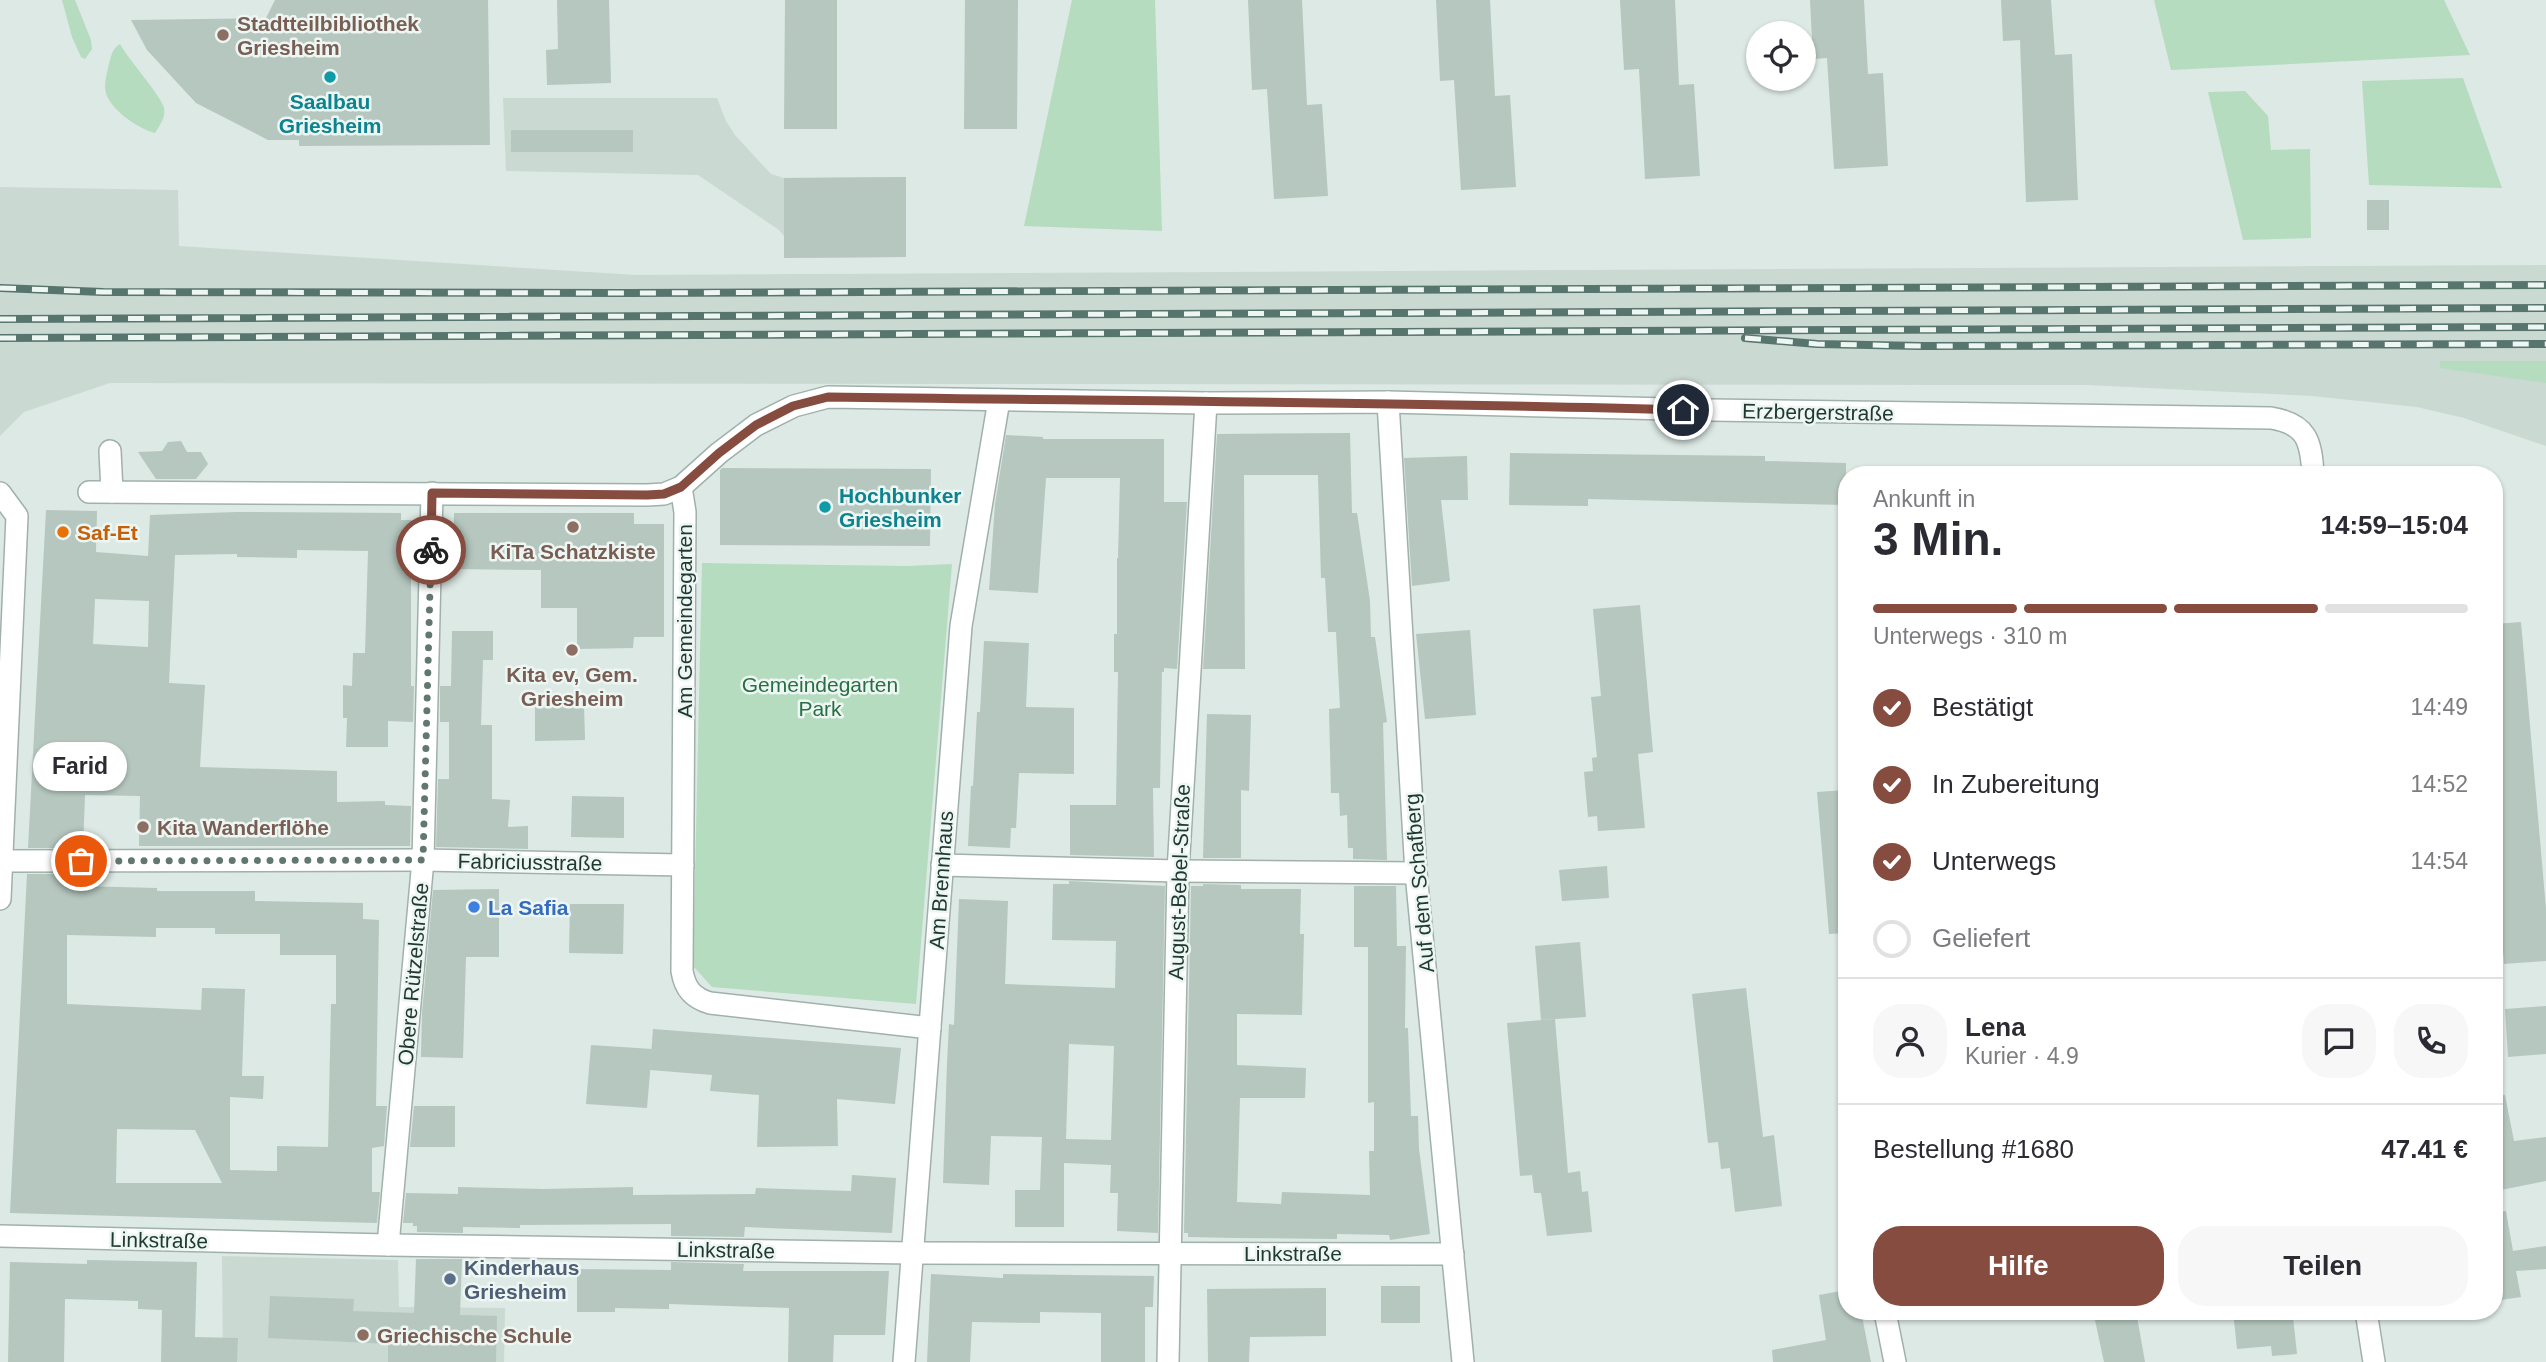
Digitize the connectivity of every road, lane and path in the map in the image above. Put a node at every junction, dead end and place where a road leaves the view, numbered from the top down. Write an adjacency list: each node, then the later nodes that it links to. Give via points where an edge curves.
1 (999, 400): 3 (street, Erzbergerstraße); 6 (street, Erzbergerstraße, via 828,397 793,406 756,425); 14 (street, Am Brennhaus, via 961,626)
2 (1388, 402): 3 (street, Erzbergerstraße); 5 (street, Erzbergerstraße, via 2271,418 2286,421 2306,436); 16 (street, Auf dem Schafberg)
3 (1206, 403): 15 (street, August-Bebel-Straße)
4 (110, 451): 8 (street)
5 (2313, 466)
6 (681, 487): 9 (street, via 647,495); 13 (street, Am Gemeindegarten, via 685,512)
7 (89, 492): 8 (street)
8 (113, 492): 9 (street)
9 (432, 493): 11 (street, Obere Rützelstraße)
10 (0, 494): 12 (street, via 17,516)
11 (423, 860): 12 (street, Fabriciusstraße); 13 (street, Fabriciusstraße); 20 (street, Obere Rützelstraße)
12 (1, 861): 17 (street)
13 (683, 865): 18 (street, Am Gemeindegarten, via 682,971 684,983 699,1000)
14 (942, 865): 15 (street); 18 (street, Am Brennhaus)
15 (1178, 871): 16 (street); 22 (street, August-Bebel-Straße)
16 (1416, 873): 23 (street, Auf dem Schafberg)
17 (0, 899)
18 (930, 1028): 21 (street, Am Brennhaus)
19 (0, 1236): 20 (street, Linkstraße)
20 (388, 1245): 21 (street, Linkstraße)
21 (912, 1253): 22 (street, Linkstraße); 26 (street, Am Brennhaus)
22 (1169, 1253): 23 (street, Linkstraße); 27 (street, August-Bebel-Straße)
23 (1452, 1254): 28 (street, Auf dem Schafberg)
24 (1887, 1320): 29 (street)
25 (2367, 1320): 30 (street)
26 (905, 1362)
27 (1168, 1362)
28 (1463, 1362)
29 (1895, 1362)
30 (2374, 1362)

